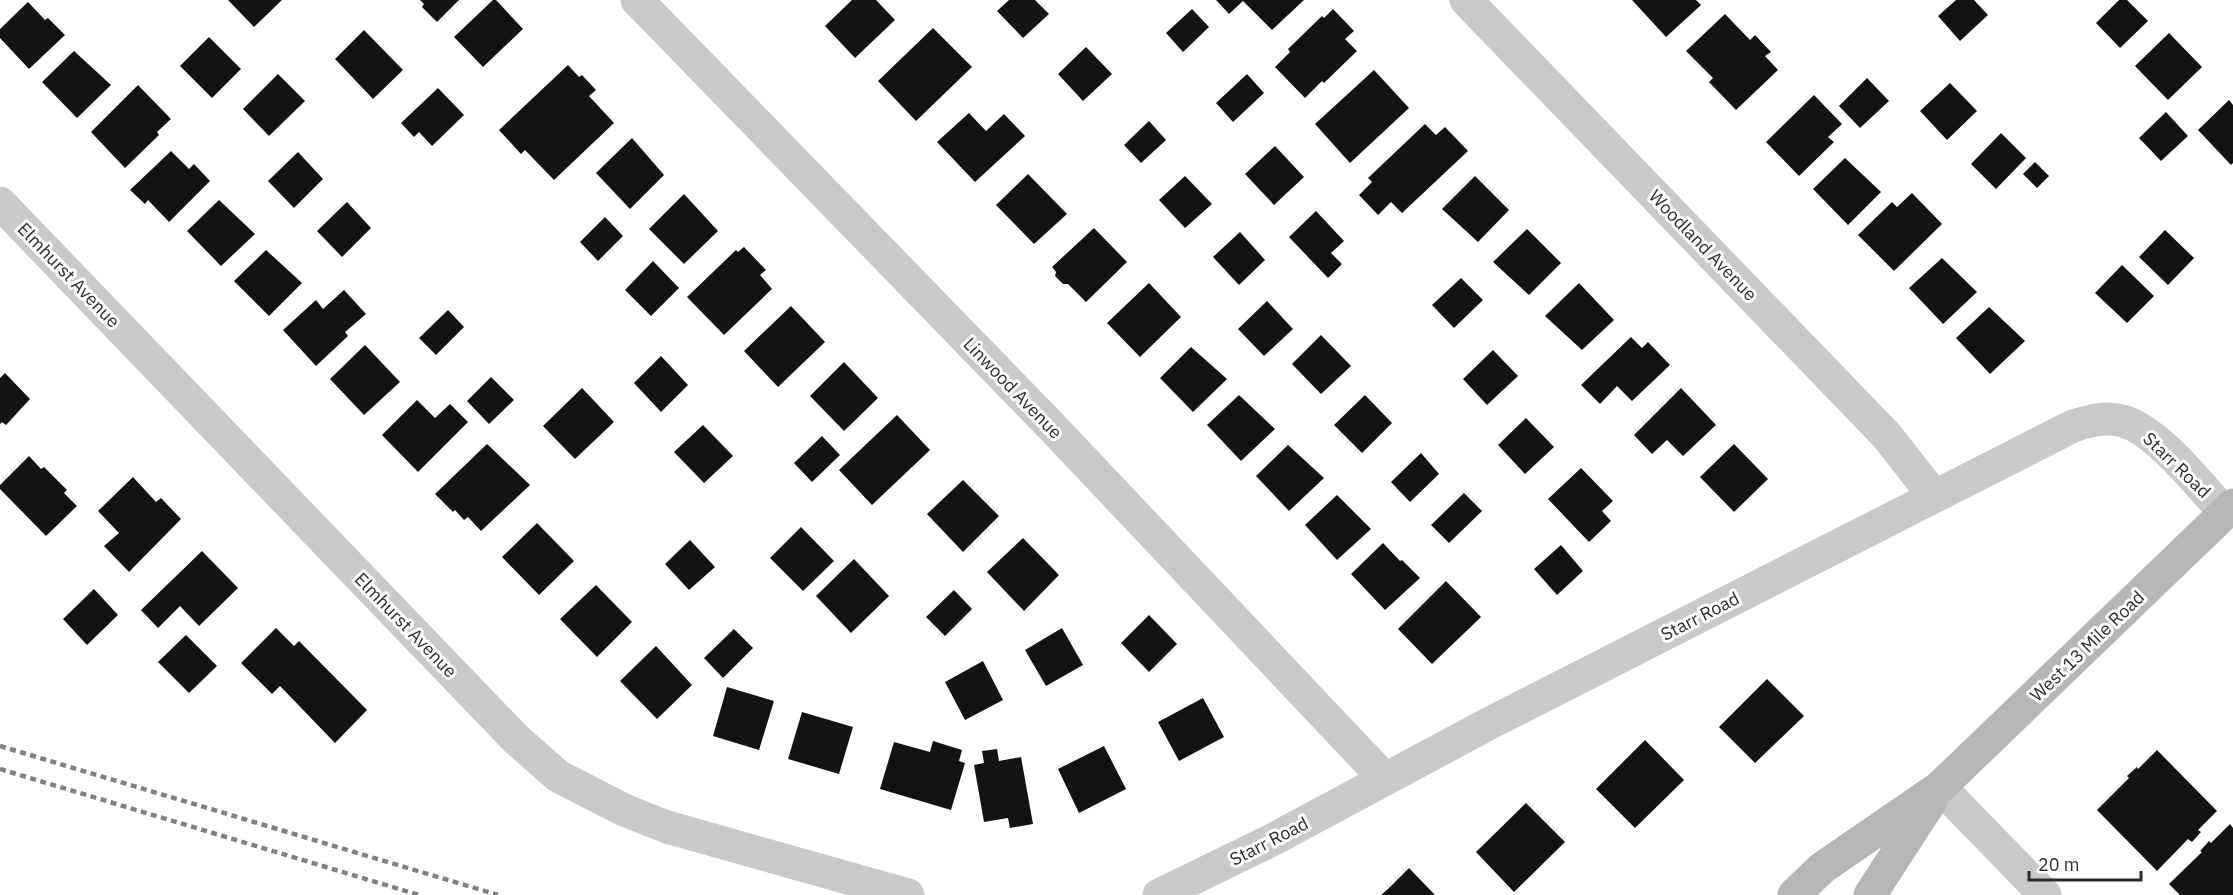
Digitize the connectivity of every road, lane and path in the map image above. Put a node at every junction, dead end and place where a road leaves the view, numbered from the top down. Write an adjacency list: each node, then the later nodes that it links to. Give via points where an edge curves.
1 (638, 0): 6 (street, Linwood Avenue, via 1053,428)
2 (1466, 0): 4 (street, Woodland Avenue, via 1887,436)
3 (0, 203): 8 (street, Elmhurst Avenue, via 517,740 558,776 624,810 667,826)
4 (1934, 496): 5 (street, Starr Road, via 2073,426 2104,419 2134,426 2159,443); 6 (street, Starr Road)
5 (2229, 509): 7 (main road, West 13 Mile Road)
6 (1385, 779): 9 (street, Starr Road)
7 (1940, 787): 10 (main road, West 13 Mile Road, via 1822,868); 11 (main road, West 13 Mile Road); 12 (street)
8 (908, 895)
9 (1159, 895)
10 (1794, 895)
11 (1870, 895)
12 (2045, 895)

